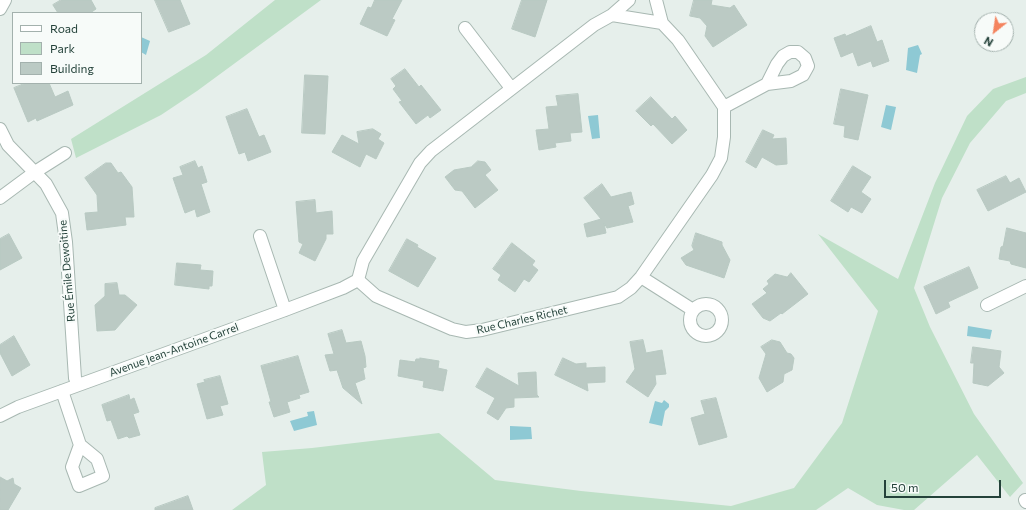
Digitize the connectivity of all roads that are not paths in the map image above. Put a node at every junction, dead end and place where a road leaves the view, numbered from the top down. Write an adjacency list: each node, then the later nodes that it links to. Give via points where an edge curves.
1 (5, 0): 4 (street)
2 (629, 0): 5 (street)
3 (656, 0): 6 (street)
4 (0, 9)
5 (612, 15): 6 (street); 9 (street, via 594,25)
6 (662, 23): 10 (street, via 678,40)
7 (465, 28): 9 (street)
8 (767, 84): 10 (street)
9 (511, 88): 17 (street, via 431,151 420,163 363,261)
10 (724, 107): 16 (street, Rue Charles Richet, via 721,158 712,175)
11 (0, 129): 13 (street, Rue Émile Dewoitine, via 8,145)
12 (64, 153): 13 (street)
13 (34, 172): 14 (street); 22 (street, Rue Émile Dewoitine, via 46,184 62,213 75,378)
14 (0, 198)
15 (260, 236): 20 (street)
16 (641, 277): 17 (street, Rue Charles Richet, via 618,297 466,332 452,329 376,296); 21 (street)
17 (358, 280): 20 (street, Avenue Jean-Antoine Carrel)
18 (1026, 286): 19 (street)
19 (987, 306)
20 (285, 310): 22 (street, Avenue Jean-Antoine Carrel)
21 (693, 310)
22 (78, 385): 23 (street, Avenue Jean-Antoine Carrel)
23 (62, 391): 24 (street, Avenue Jean-Antoine Carrel); 25 (street)
24 (0, 416)
25 (80, 445)

